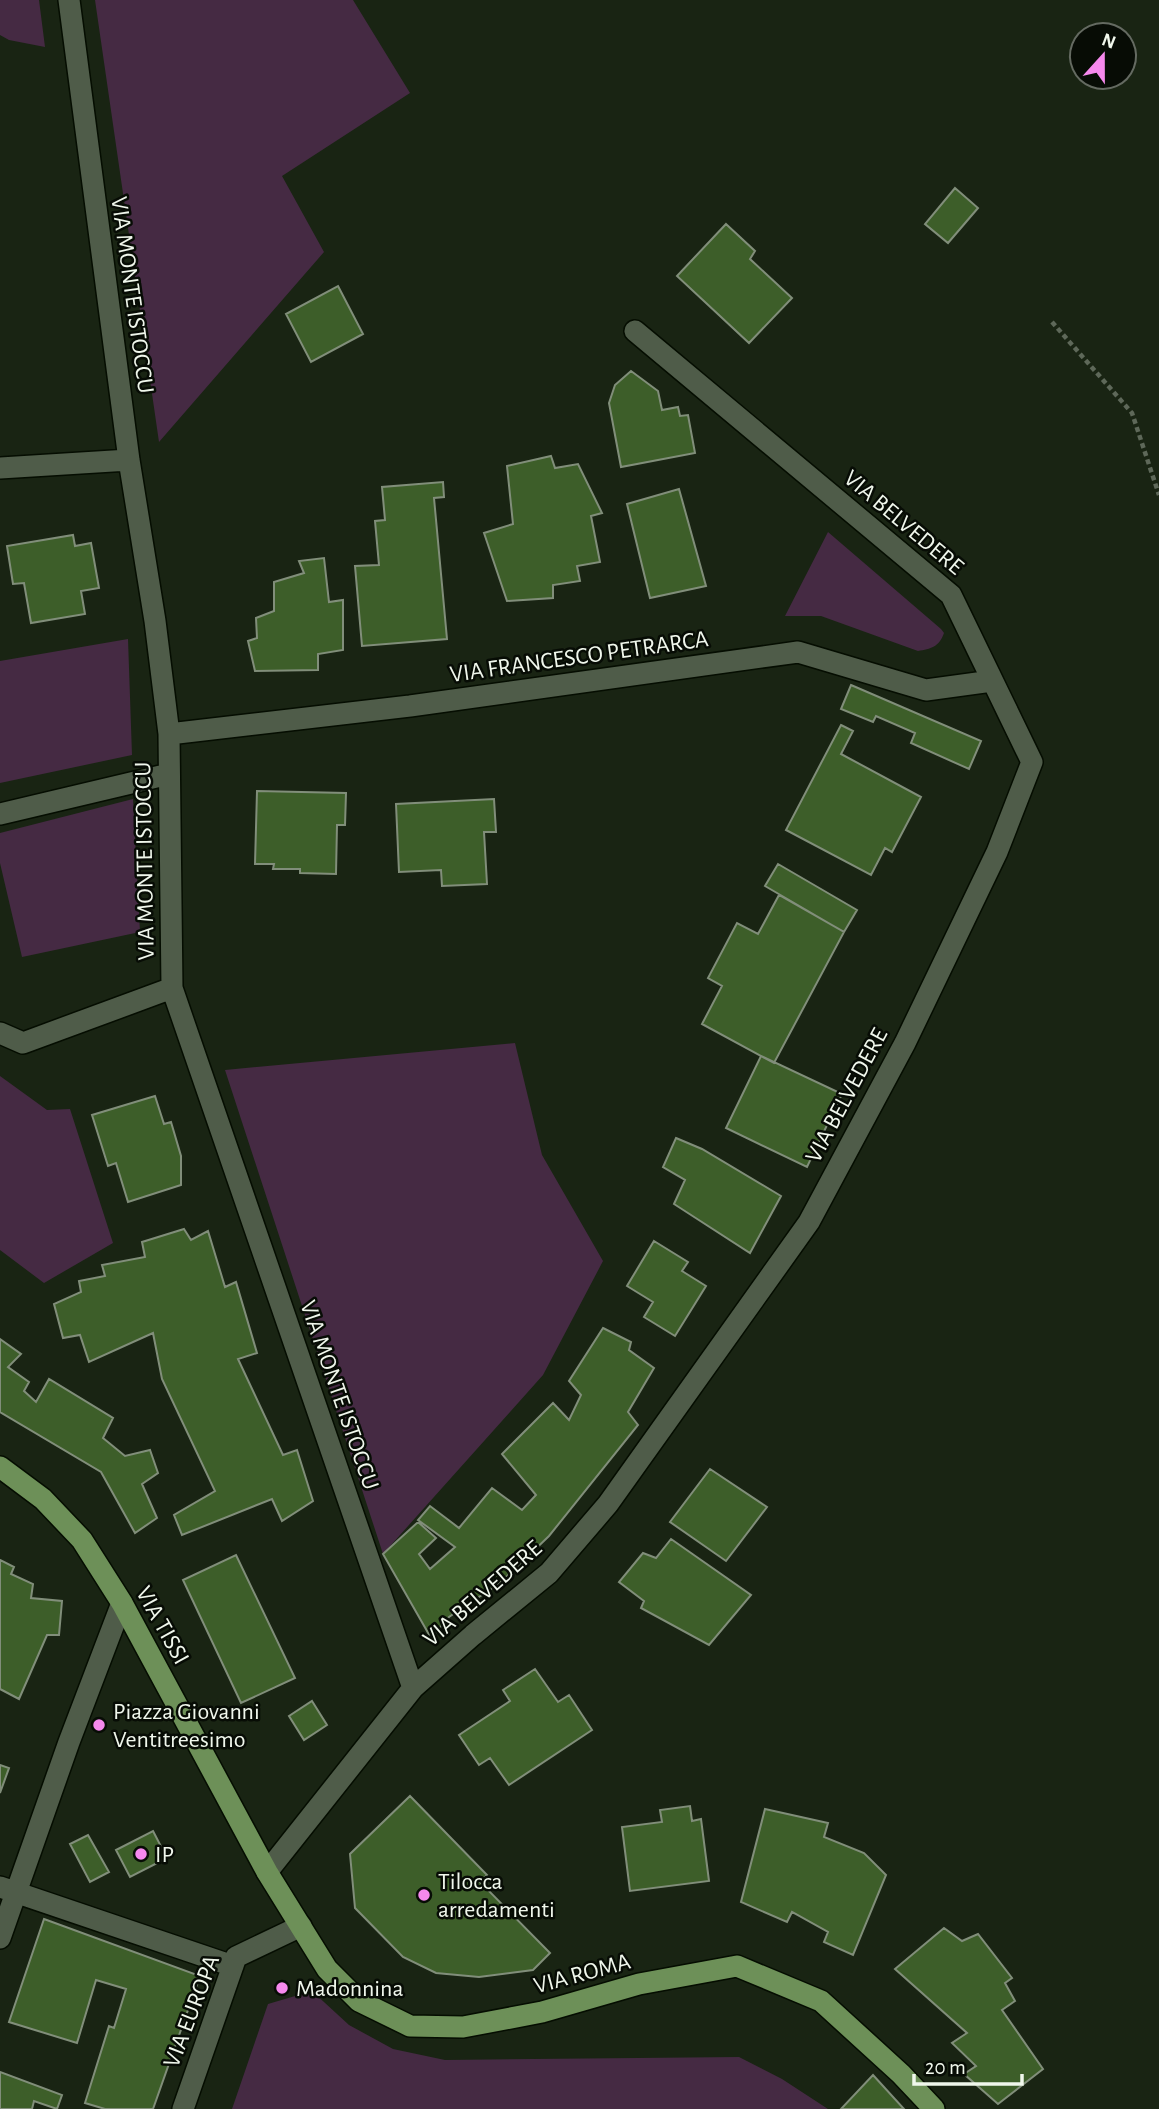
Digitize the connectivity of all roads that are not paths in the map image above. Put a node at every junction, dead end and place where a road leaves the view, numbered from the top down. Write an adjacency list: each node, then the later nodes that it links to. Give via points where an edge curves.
1 (69, 0): 3 (street, VIA MONTE ISTOCCU)
2 (635, 331): 5 (street, VIA BELVEDERE, via 951,595)
3 (129, 460): 4 (street); 6 (street, VIA MONTE ISTOCCU)
4 (0, 468)
5 (992, 681): 6 (street, VIA FRANCESCO PETRARCA, via 926,690 798,652); 13 (street, VIA BELVEDERE, via 1032,762 997,852 905,1043 808,1222 608,1504 549,1573)
6 (169, 734): 7 (street, VIA MONTE ISTOCCU)
7 (169, 774): 8 (street); 9 (street, VIA MONTE ISTOCCU)
8 (0, 814)
9 (172, 988): 10 (street, via 23,1043); 13 (street, VIA MONTE ISTOCCU)
10 (0, 1033)
11 (0, 1467): 12 (main road, VIA TISSI, via 43,1499 82,1540)
12 (122, 1603): 14 (main road, VIA TISSI); 15 (street)
13 (414, 1688): 14 (street, VIA BELVEDERE)
14 (267, 1872): 16 (main road, VIA ROMA)
15 (8, 1889): 17 (street); 18 (street)
16 (301, 1926): 18 (street, VIA EUROPA, via 236,1957); 20 (main road, VIA ROMA, via 327,1969 359,2001 410,2026 463,2027 542,2012 639,1984 737,1966 821,2001)
17 (0, 1938)
18 (233, 1966): 19 (street, VIA EUROPA)
19 (183, 2109)
20 (934, 2109)

